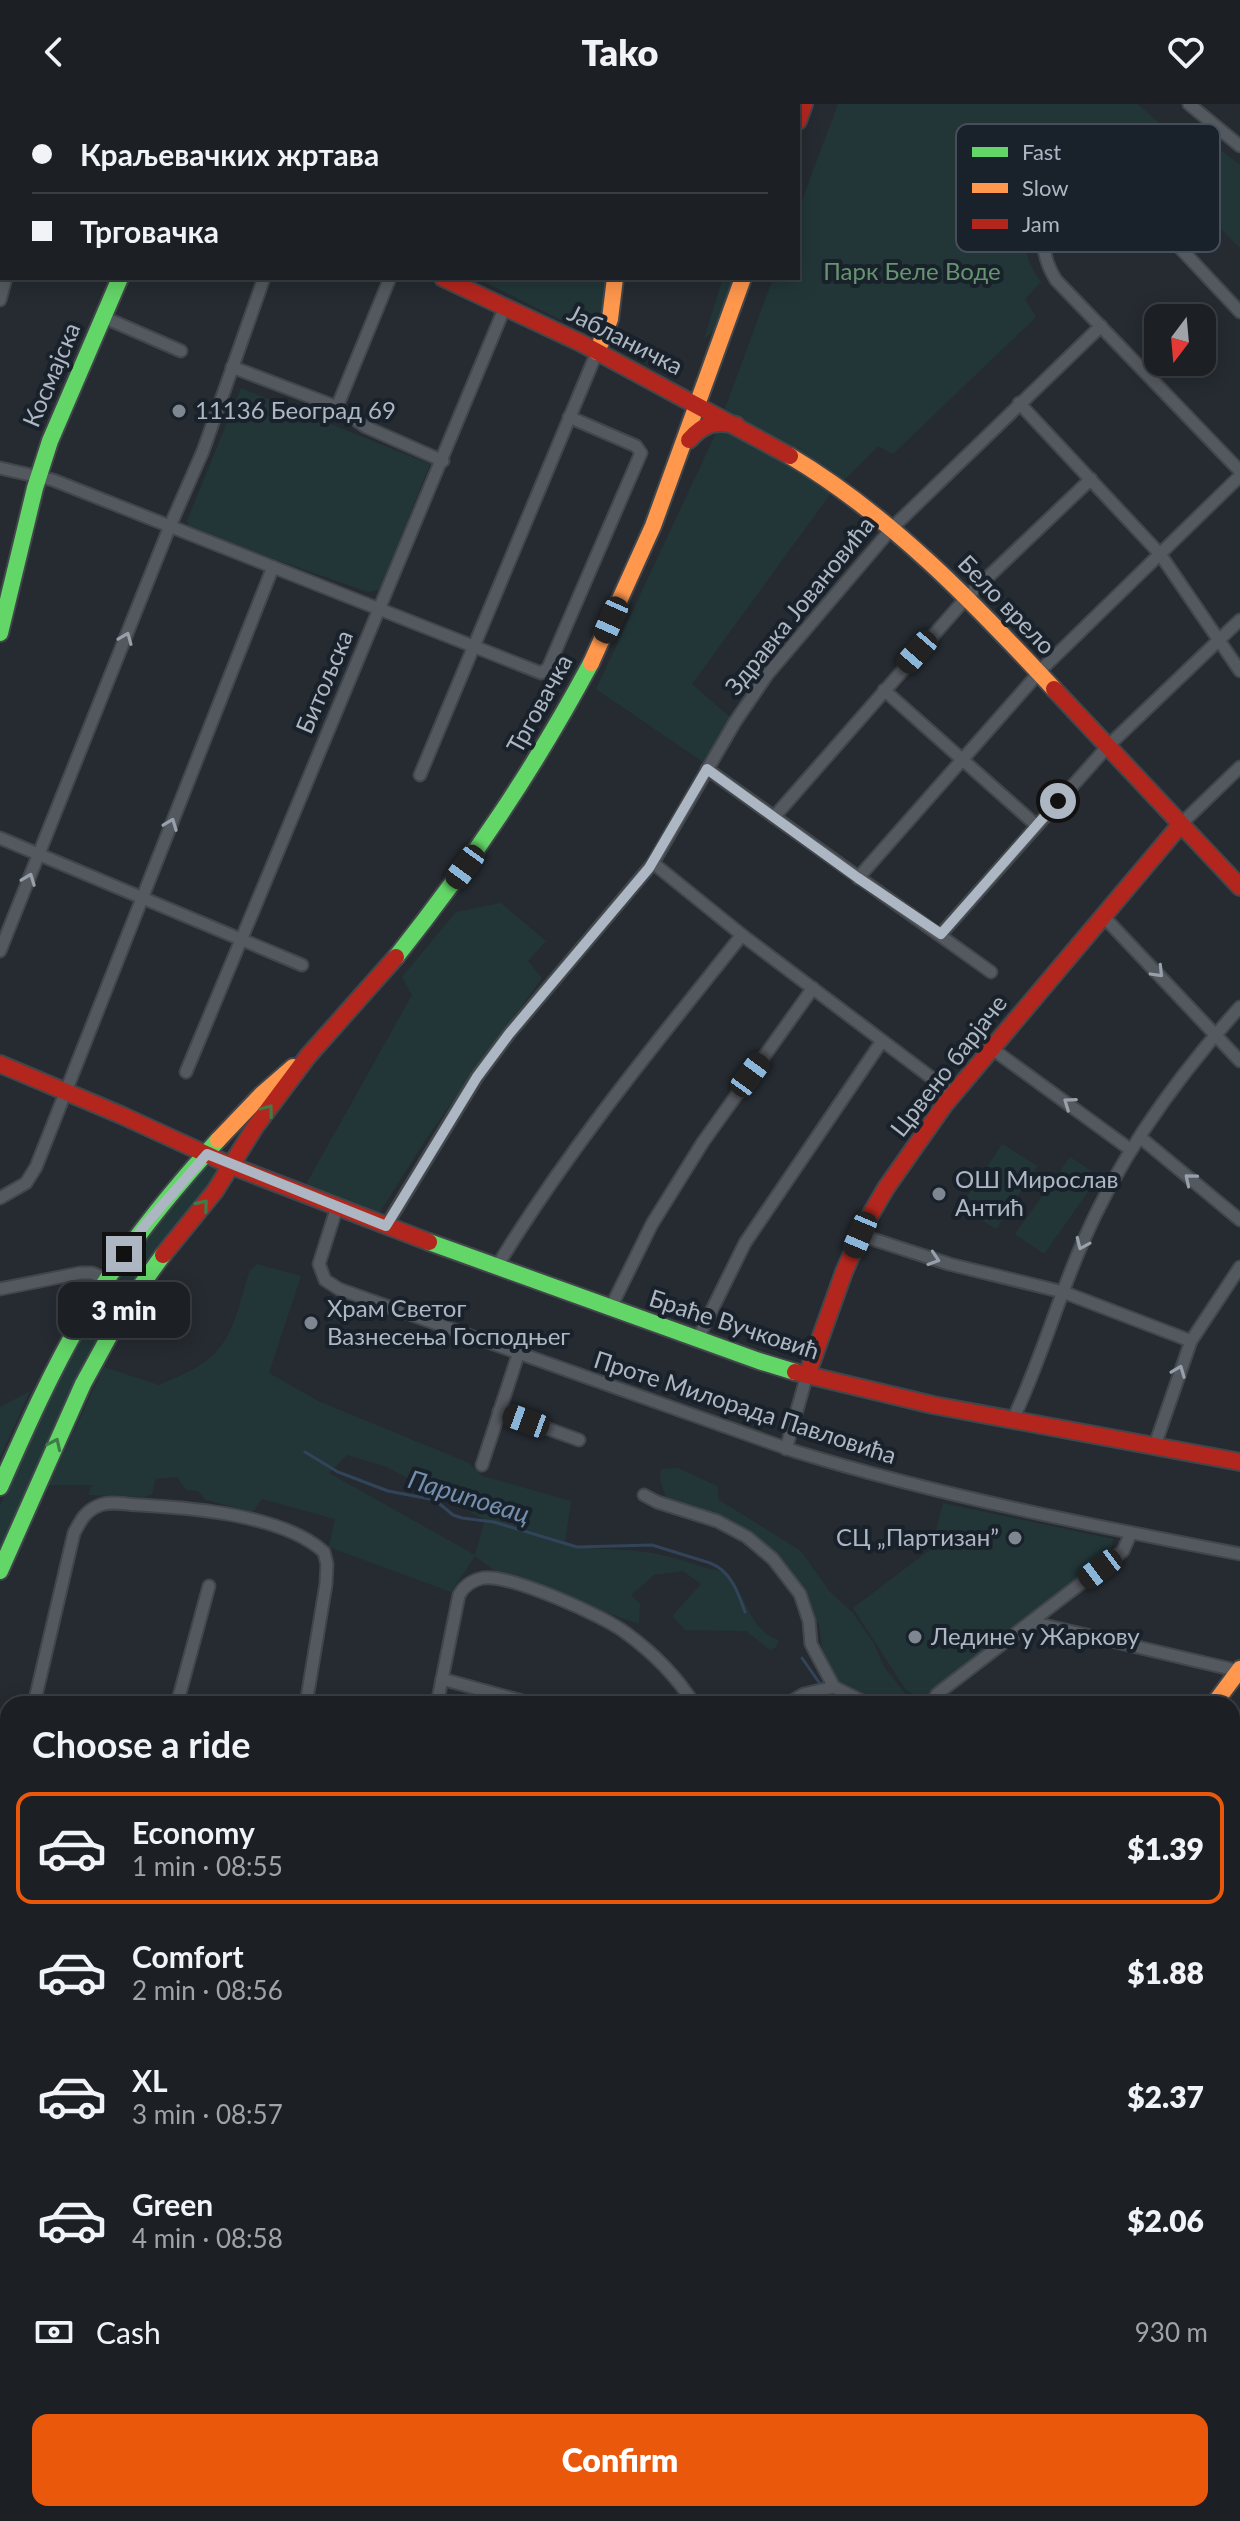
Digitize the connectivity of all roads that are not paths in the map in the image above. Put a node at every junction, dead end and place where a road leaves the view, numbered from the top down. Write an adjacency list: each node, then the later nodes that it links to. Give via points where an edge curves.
1 (1189, 104): 2 (street)
2 (1213, 124)
3 (1220, 130): 4 (street)
4 (1240, 146)
5 (1043, 252): 18 (street, via 1056,280)
6 (1184, 252): 16 (street)
7 (5, 280): 14 (street)
8 (119, 280): 17 (street, Космајска)
9 (263, 280): 21 (street)
10 (389, 280): 23 (street)
11 (447, 280): 15 (street, Јабланичка)
12 (615, 280): 20 (street, via 612,309)
13 (742, 280): 24 (street, Трговачка)
14 (0, 300)
15 (505, 307): 20 (street, Јабланичка); 28 (street, Битољска)
16 (1240, 312)
17 (103, 317): 19 (street); 31 (street, Космајска)
18 (1101, 326): 22 (street, Здравка Јовановића); 30 (street)
19 (181, 351)
20 (597, 352): 24 (street, Јабланичка); 25 (street)
21 (232, 367): 23 (street); 33 (street)
22 (1019, 403): 32 (street); 34 (street, Здравка Јовановића)
23 (337, 407): 28 (street, via 366,427)
24 (697, 407): 26 (street, Бело врело); 27 (street, Трговачка)
25 (569, 417): 42 (street); 42 (street, via 636,446 640,458 548,668 541,673)
26 (736, 425): 27 (street, via 711,422); 34 (street, Бело врело, via 829,481)
27 (684, 445): 72 (street, Трговачка, via 600,643 535,764 446,894)
28 (443, 461): 38 (street, Битољска)
29 (0, 468): 31 (street)
30 (1240, 474): 35 (street)
31 (39, 476): 33 (street); 40 (street, Космајска)
32 (1091, 479): 35 (street); 37 (street)
33 (170, 526): 36 (street); 55 (street, one-way to 33)
34 (892, 528): 37 (street, Бело врело); 49 (street, Здравка Јовановића, via 760,684)
35 (1160, 554): 41 (street); 44 (street)
36 (273, 567): 38 (street); 59 (street, one-way to 36)
37 (967, 597): 44 (street, Бело врело); 45 (street)
38 (379, 608): 42 (street); 63 (street, Битољска)
39 (1240, 620): 41 (street)
40 (0, 633)
41 (1219, 640): 43 (street); 46 (street)
42 (476, 646): 50 (street)
43 (1240, 671)
44 (1039, 673): 46 (street, Бело врело); 47 (street)
45 (884, 690): 47 (street); 51 (street)
46 (1108, 746): 52 (street, Бело врело); 53 (street)
47 (963, 759): 53 (street); 57 (street)
48 (1240, 767): 52 (street, Црвено барјаче)
49 (707, 769): 51 (street); 56 (street, Здравка Јовановића)
50 (420, 775)
51 (774, 817): 57 (street)
52 (1181, 824): 58 (street, Бело врело); 60 (street, Црвено барјаче)
53 (1036, 825): 61 (street)
54 (0, 838): 55 (street)
55 (38, 854): 59 (street); 64 (street, one-way to 55)
56 (653, 863): 62 (street); 85 (street, Здравка Јовановића, via 483,1070)
57 (858, 878): 61 (street)
58 (1240, 887)
59 (142, 897): 63 (street); 76 (street)
60 (1104, 917): 69 (street, one-way to 69); 71 (street, Црвено барјаче)
61 (941, 934): 66 (street)
62 (742, 935): 67 (street); 88 (street, via 596,1119)
63 (243, 940): 65 (street); 75 (street, Битољска)
64 (0, 951)
65 (302, 965)
66 (991, 972)
67 (813, 988): 70 (street); 92 (street, via 703,1142 652,1224)
68 (1240, 1007): 69 (street)
69 (1215, 1034): 73 (street); 78 (street)
70 (882, 1041): 77 (street); 93 (street, via 740,1250)
71 (991, 1048): 77 (street, Црвено барјаче); 79 (street, one-way to 71)
72 (308, 1056): 80 (street, Трговачка, via 264,1091); 81 (street, Трговачка, one-way to 72)
73 (1240, 1061)
74 (0, 1064): 76 (street, Браће Вучковић)
75 (186, 1072)
76 (65, 1091): 80 (street, Браће Вучковић); 82 (street, via 33,1174)
77 (953, 1094): 86 (street, Црвено барјаче, via 886,1188)
78 (1141, 1138): 79 (street); 84 (street, one-way to 78)
79 (1131, 1150): 91 (street, one-way to 91)
80 (207, 1154): 81 (street, Браће Вучковић); 89 (street, Трговачка)
81 (232, 1166): 83 (street, Браће Вучковић); 108 (street, Трговачка, one-way to 81, via 101,1348 143,1282)
82 (0, 1198)
83 (337, 1207): 85 (street, Браће Вучковић); 95 (street, Проте Милорада Павловића, via 319,1261 327,1283)
84 (1240, 1220)
85 (386, 1226): 88 (street, Браће Вучковић)
86 (860, 1235): 91 (street, one-way to 91); 96 (street, Црвено барјаче)
87 (1240, 1267): 94 (street)
88 (496, 1268): 92 (street, Браће Вучковић)
89 (106, 1279): 90 (street, via 84,1273); 104 (street, Трговачка, via 53,1373)
90 (0, 1289)
91 (1063, 1292): 94 (street); 98 (street)
92 (610, 1309): 93 (street, Браће Вучковић)
93 (697, 1340): 96 (street, Браће Вучковић)
94 (1191, 1341): 100 (street, one-way to 94)
95 (518, 1355): 97 (street); 101 (street, Проте Милорада Павловића)
96 (807, 1375): 98 (street, Браће Вучковић); 101 (street, Црвено барјаче)
97 (499, 1411): 99 (street); 103 (street)
98 (1013, 1419): 100 (street, Браће Вучковић)
99 (579, 1440)
100 (1155, 1445): 102 (street, Браће Вучковић)
101 (786, 1449): 106 (street, Проте Милорада Павловића, via 935,1492)
102 (1240, 1462)
103 (482, 1465)
104 (0, 1487)
105 (644, 1495): 113 (street, via 717,1521 773,1559 800,1594)
106 (1131, 1533): 107 (street, Проте Милорада Павловића); 110 (street, via 1123,1551)
107 (1240, 1554)
108 (0, 1571)
109 (209, 1586): 115 (street)
110 (1031, 1622): 111 (street); 122 (street)
111 (1240, 1670): 123 (street)
112 (442, 1679): 117 (street); 118 (street); 119 (street, via 462,1590 482,1578 499,1579 622,1629)
113 (828, 1688): 120 (street); 121 (street)
114 (36, 1696): 116 (street, via 69,1549 82,1518 107,1503 224,1514 319,1547 326,1556 325,1596)
115 (179, 1696)
116 (307, 1696)
117 (439, 1696)
118 (504, 1696)
119 (691, 1696)
120 (799, 1696)
121 (848, 1696)
122 (936, 1696)
123 (1220, 1696)

